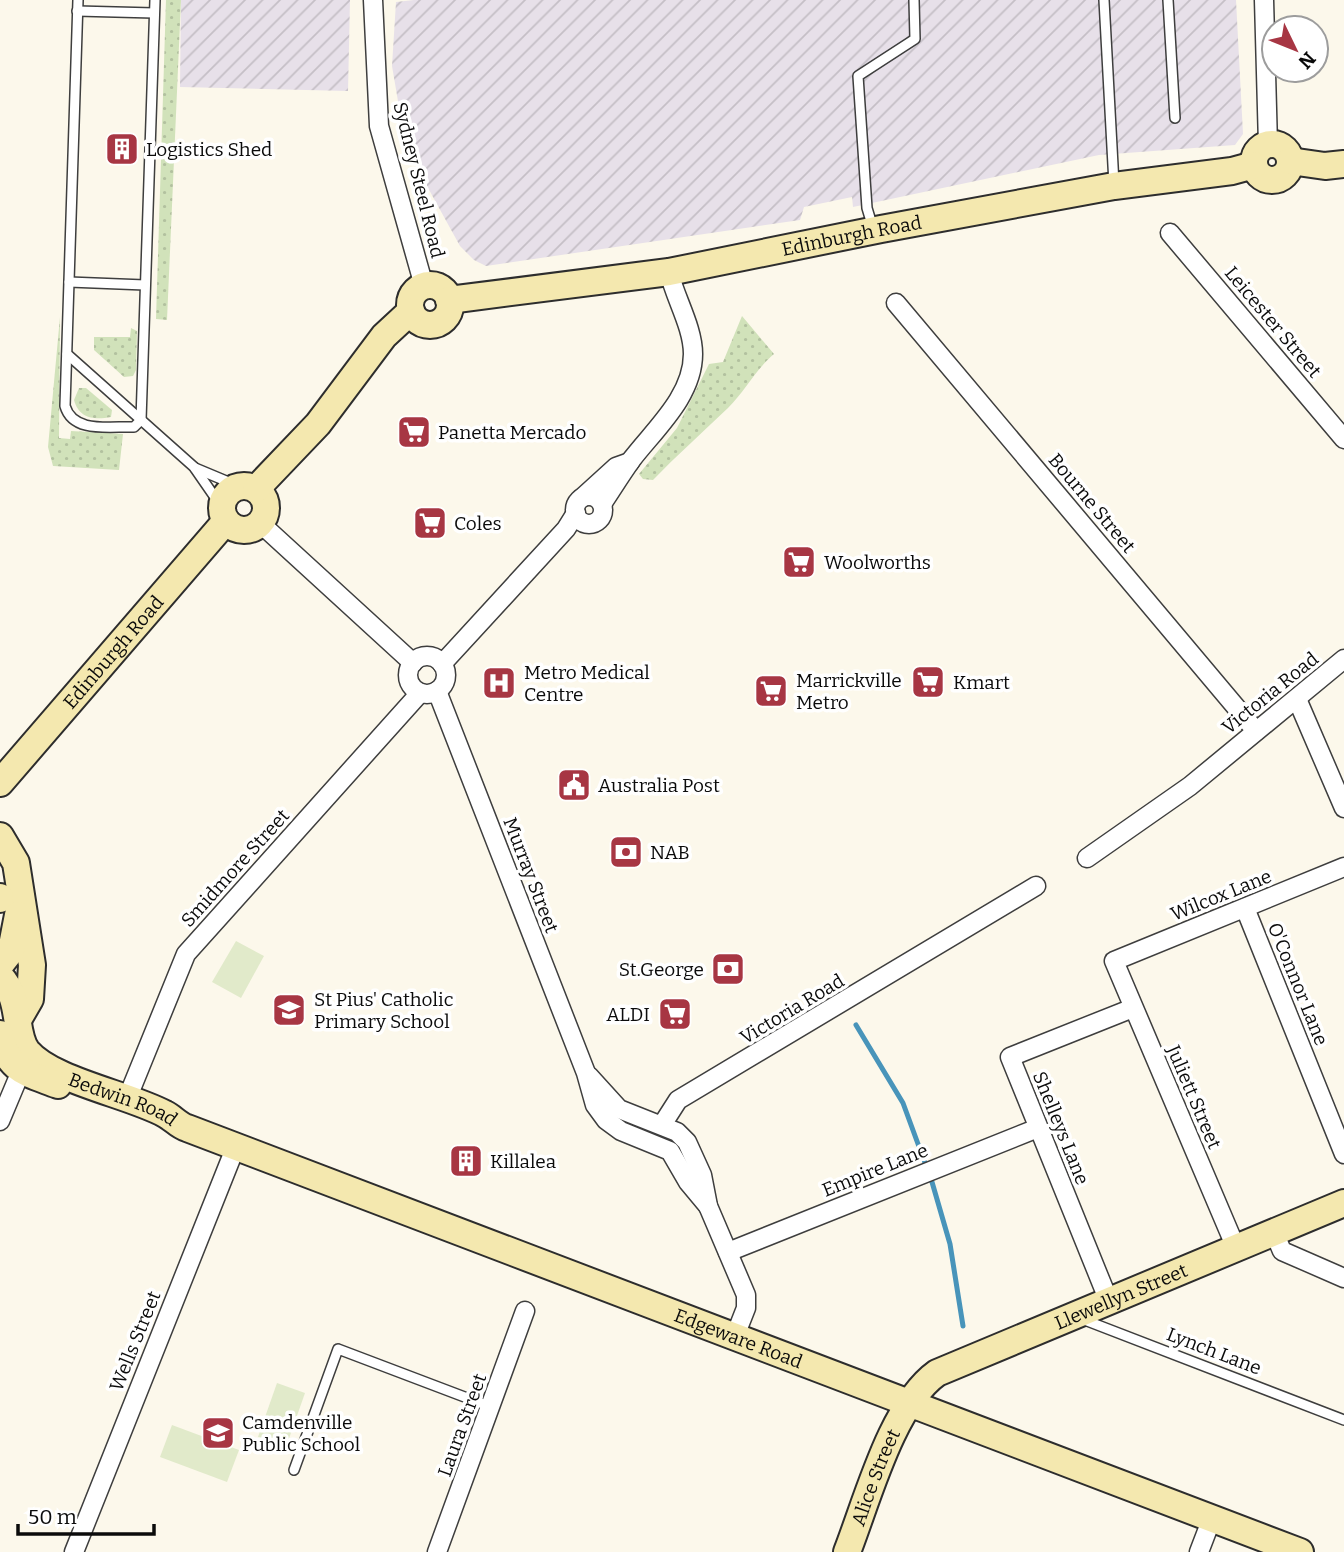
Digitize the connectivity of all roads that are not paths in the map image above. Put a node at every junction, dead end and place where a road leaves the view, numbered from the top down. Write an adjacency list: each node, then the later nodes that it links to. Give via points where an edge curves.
1 (78, 0): 8 (lane)
2 (155, 0): 9 (lane)
3 (373, 0): 19 (street, Sydney Steel Road, via 379,126)
4 (914, 0): 14 (lane, via 915,38 858,76 867,208)
5 (1104, 0): 13 (lane)
6 (1168, 0): 10 (lane)
7 (1264, 0): 11 (street)
8 (77, 11): 9 (lane); 17 (lane)
9 (154, 13): 18 (lane)
10 (1175, 118)
11 (1261, 155): 12 (street, via 1260,175 1270,180 1282,176 1290,161); 13 (street, Edinburgh Road, via 1232,171)
12 (1344, 164)
13 (1114, 186): 14 (street, Edinburgh Road)
14 (874, 230): 16 (street, Edinburgh Road)
15 (1170, 233): 25 (street, Leicester Street)
16 (669, 272): 20 (street, Edinburgh Road); 26 (street, via 694,355 689,376 667,419)
17 (69, 282): 18 (lane); 23 (lane)
18 (145, 285): 24 (lane)
19 (424, 286): 20 (street, via 442,289); 22 (street, via 414,293)
20 (449, 300): 22 (street, via 448,313 439,323 426,324)
21 (896, 303): 37 (street, Bourne Street)
22 (411, 312): 28 (street, Edinburgh Road, via 384,336 318,424)
23 (67, 354): 24 (lane); 24 (lane, via 65,407 72,419 82,425 134,427)
24 (141, 420): 27 (lane)
25 (1344, 439)
26 (630, 462): 29 (street); 30 (street, via 616,467)
27 (194, 467): 28 (lane); 28 (lane)
28 (235, 501): 31 (street, via 243,530); 38 (street, Edinburgh Road)
29 (602, 504): 30 (street, via 597,498); 30 (street, via 601,518 594,523 580,521)
30 (580, 505): 34 (street, via 566,529)
31 (260, 523): 33 (street)
32 (1344, 659): 36 (street, Victoria Road)
33 (413, 663): 34 (street, via 425,657); 35 (street, via 409,680)
34 (442, 664): 35 (street, via 445,682)
35 (428, 692): 52 (street, Murray Street); 53 (street, Smidmore Street, via 186,954)
36 (1297, 699): 37 (street, Victoria Road); 39 (street)
37 (1256, 731): 41 (street, Victoria Road, via 1190,786)
38 (0, 783)
39 (1344, 808)
40 (0, 835): 44 (street, via 16,863)
41 (1087, 858)
42 (1344, 867): 45 (street, Wilcox Lane)
43 (1036, 886): 56 (street, Victoria Road, via 678,1100)
44 (7, 895): 47 (street, via 14,938); 50 (street, via 34,984 30,999)
45 (1245, 908): 46 (street, Wilcox Lane); 59 (street, O'Connor Lane)
46 (1114, 961): 49 (street, Juliett Street)
47 (0, 965)
48 (0, 976): 50 (street, Bedwin Road, via 12,993)
49 (1133, 1007): 57 (street, Shelleys Lane, via 1010,1057); 63 (street, Juliett Street)
50 (10, 1026): 51 (street, Bedwin Road, via 2,1045); 53 (street, Bedwin Road, via 27,1051 47,1067)
51 (12, 1067): 54 (street); 55 (street, Bedwin Road, via 162,1124)
52 (586, 1073): 56 (street, Murray Street, via 619,1109); 61 (street, Murray Street, via 606,1120 675,1156)
53 (127, 1099): 55 (street, Bedwin Road, via 166,1114)
54 (0, 1121)
55 (178, 1125): 58 (street, Edgeware Road)
56 (662, 1125): 61 (street, via 687,1142 702,1175)
57 (1038, 1128): 64 (street, Empire Lane); 66 (street, Shelleys Lane)
58 (236, 1146): 69 (street, Edgeware Road); 75 (street, Wells Street)
59 (1344, 1154)
60 (1344, 1203): 62 (street, Llewellyn Street)
61 (708, 1206): 64 (street)
62 (1274, 1232): 63 (street, Llewellyn Street); 65 (street, via 1282,1251)
63 (1236, 1248): 66 (street, Llewellyn Street)
64 (727, 1252): 69 (street, via 747,1301)
65 (1344, 1278)
66 (1108, 1300): 68 (street, Llewellyn Street)
67 (525, 1311): 71 (street, Laura Street)
68 (1071, 1315): 70 (street, Llewellyn Street, via 937,1373); 72 (lane, Lynch Lane)
69 (735, 1336): 70 (street, Edgeware Road)
70 (908, 1405): 74 (street, Edgeware Road); 77 (street, Alice Street)
71 (491, 1407): 73 (lane, via 338,1349); 76 (street, Laura Street)
72 (1344, 1420)
73 (294, 1469)
74 (1212, 1518): 78 (street); 79 (street, Edgeware Road)
75 (74, 1552)
76 (437, 1552)
77 (847, 1552)
78 (1199, 1552)
79 (1300, 1552)

